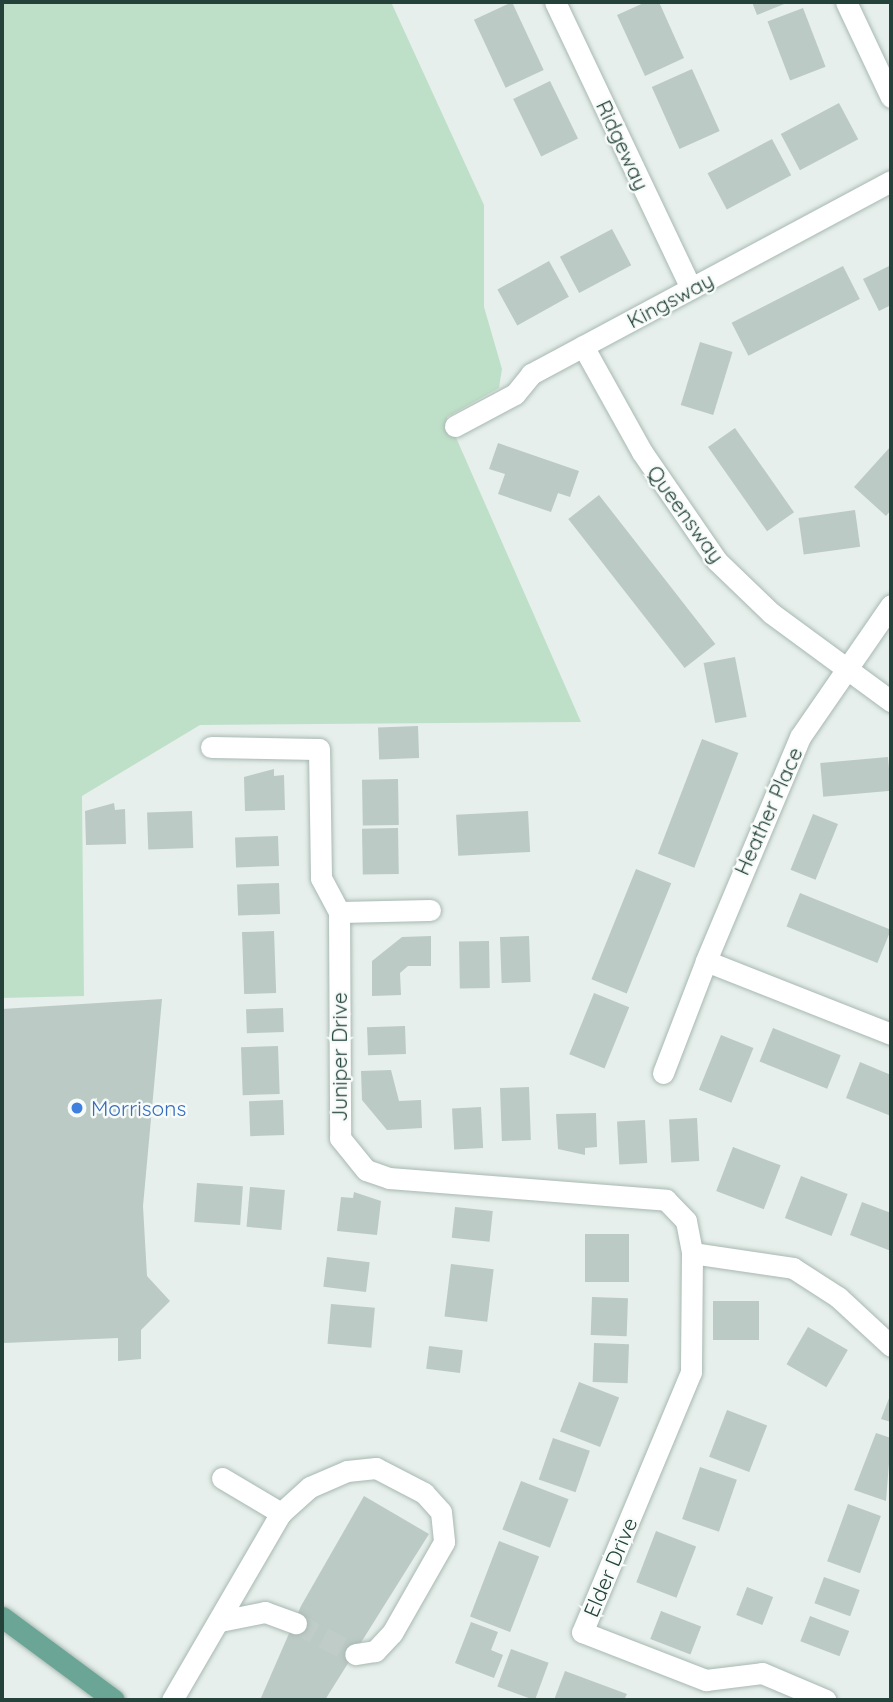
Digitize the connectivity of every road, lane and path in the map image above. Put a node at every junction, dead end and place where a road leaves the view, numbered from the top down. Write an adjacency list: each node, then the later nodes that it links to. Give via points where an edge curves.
1 (555, 2): 5 (street, Ridgeway)
2 (846, 2): 3 (street)
3 (891, 97)
4 (891, 181): 5 (street, Kingsway)
5 (691, 288): 6 (street, Kingsway)
6 (583, 346): 7 (street, Kingsway, via 531,374 515,394); 9 (street, Queensway, via 642,452 717,561 771,613)
7 (455, 426)
8 (891, 605): 9 (street, Heather Place)
9 (844, 667): 10 (street, Queensway); 14 (street, Heather Place, via 800,737)
10 (891, 701)
11 (211, 747): 13 (street, Juniper Drive, via 319,749 321,878)
12 (430, 910): 13 (street)
13 (339, 912): 17 (street, Juniper Drive, via 337,1116 348,1153 389,1178)
14 (706, 961): 15 (street); 16 (street, Heather Place)
15 (891, 1034)
16 (663, 1073)
17 (555, 1192): 18 (street, Elder Drive, via 653,1196 676,1204)
18 (692, 1253): 19 (street, via 793,1268 838,1297); 28 (street, Elder Drive, via 691,1372 582,1632 706,1680 762,1673)
19 (891, 1346)
20 (222, 1478): 21 (street)
21 (281, 1513): 23 (street); 25 (street, via 310,1487 347,1471 376,1468 424,1493 441,1512 444,1542 391,1633 375,1651)
22 (2, 1617): 26 (main road)
23 (220, 1621): 24 (street, via 265,1612); 27 (street)
24 (296, 1623)
25 (355, 1654)
26 (114, 1700)
27 (172, 1700)
28 (826, 1700)

